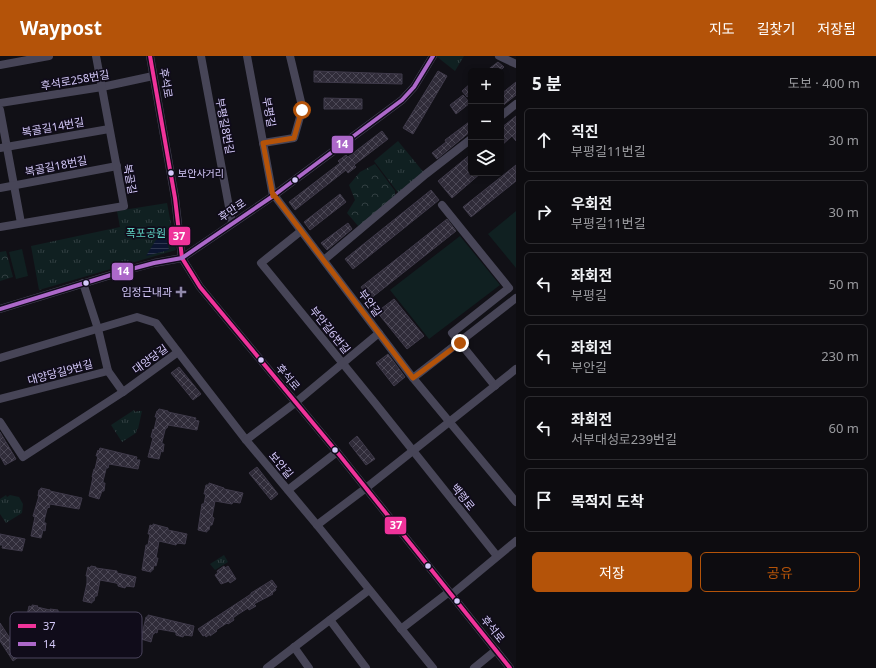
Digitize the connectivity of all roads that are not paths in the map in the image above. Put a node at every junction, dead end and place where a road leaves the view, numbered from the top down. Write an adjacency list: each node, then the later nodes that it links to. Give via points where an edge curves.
1 (49, 56): 10 (street)
2 (96, 56): 12 (street, 복골길)
3 (150, 56): 11 (street, 후석로)
4 (201, 56): 27 (street, 부평길8번길)
5 (247, 56): 19 (street, 부평길)
6 (290, 56): 19 (street, via 302,106 294,138)
7 (433, 56): 24 (street, 후만로, via 414,87 402,100)
8 (499, 56): 9 (street)
9 (516, 64)
10 (0, 65)
11 (154, 76): 12 (street, 후석로258번길); 30 (street, 후석로, via 175,198)
12 (102, 87): 13 (street, 후석로258번길); 17 (street, 복골길)
13 (0, 104)
14 (516, 104): 16 (street)
15 (0, 110): 20 (street)
16 (504, 114)
17 (109, 129): 20 (street, 복골길14번길); 21 (street, 복골길)
18 (470, 140): 31 (street)
19 (263, 143): 24 (street, 부평길)
20 (3, 147): 22 (street)
21 (117, 166): 22 (street, 복골길18번길); 26 (street, 복골길, via 124,206)
22 (14, 185): 23 (street, 복골길18번길); 26 (street)
23 (0, 188)
24 (274, 196): 27 (street, 후만로); 29 (street, 부안길)
25 (442, 204): 37 (street, via 509,288 452,333)
26 (21, 224): 28 (street, 복골길)
27 (232, 224): 30 (street, 후만로)
28 (0, 227)
29 (301, 231): 31 (street, 부안길); 40 (street, 부안길6번길, via 261,263)
30 (182, 258): 32 (street, 후만로, via 154,263); 47 (street, 후석로, via 200,287)
31 (324, 260): 36 (street, 부안길)
32 (83, 283): 34 (street, 후만로); 35 (street, 대양당길9번길)
33 (516, 298): 37 (street)
34 (0, 309)
35 (98, 329): 38 (street, 대양당길, via 137,317 156,323); 39 (street, 대양당길); 42 (street, 대양당길9번길)
36 (379, 333): 40 (street); 43 (street, 부안길)
37 (460, 343): 43 (street); 44 (street)
38 (178, 352): 45 (street, 대양당길); 50 (street, 보안길)
39 (0, 358)
40 (342, 363): 47 (street); 51 (street, 부안길6번길)
41 (516, 369): 44 (street)
42 (108, 370): 45 (street); 46 (street, 대양당길9번길)
43 (413, 378): 49 (street, 부안길)
44 (495, 386): 49 (street)
45 (123, 392): 48 (street, 대양당길, via 23,457)
46 (0, 399)
47 (295, 403): 50 (street); 52 (street, 후석로)
48 (0, 422)
49 (450, 422): 51 (street); 55 (street)
50 (246, 440): 54 (street, 보안길)
51 (412, 451): 53 (street); 58 (street, 백령로)
52 (337, 452): 53 (street, 후석로); 54 (street)
53 (366, 488): 56 (street); 60 (street, 후석로)
54 (288, 490): 56 (street, 보안길)
55 (516, 502)
56 (317, 525): 59 (street, 보안길)
57 (516, 541): 58 (street)
58 (497, 556): 60 (street)
59 (369, 590): 61 (street); 62 (street, 보안길)
60 (450, 593): 62 (street); 64 (street, 후석로)
61 (330, 620): 63 (street); 67 (street)
62 (401, 629): 68 (street, 보안길)
63 (294, 647): 65 (street); 66 (street)
64 (496, 650): 69 (street); 70 (street, 후석로)
65 (267, 668)
66 (309, 668)
67 (366, 668)
68 (432, 668)
69 (474, 668)
70 (510, 668)

